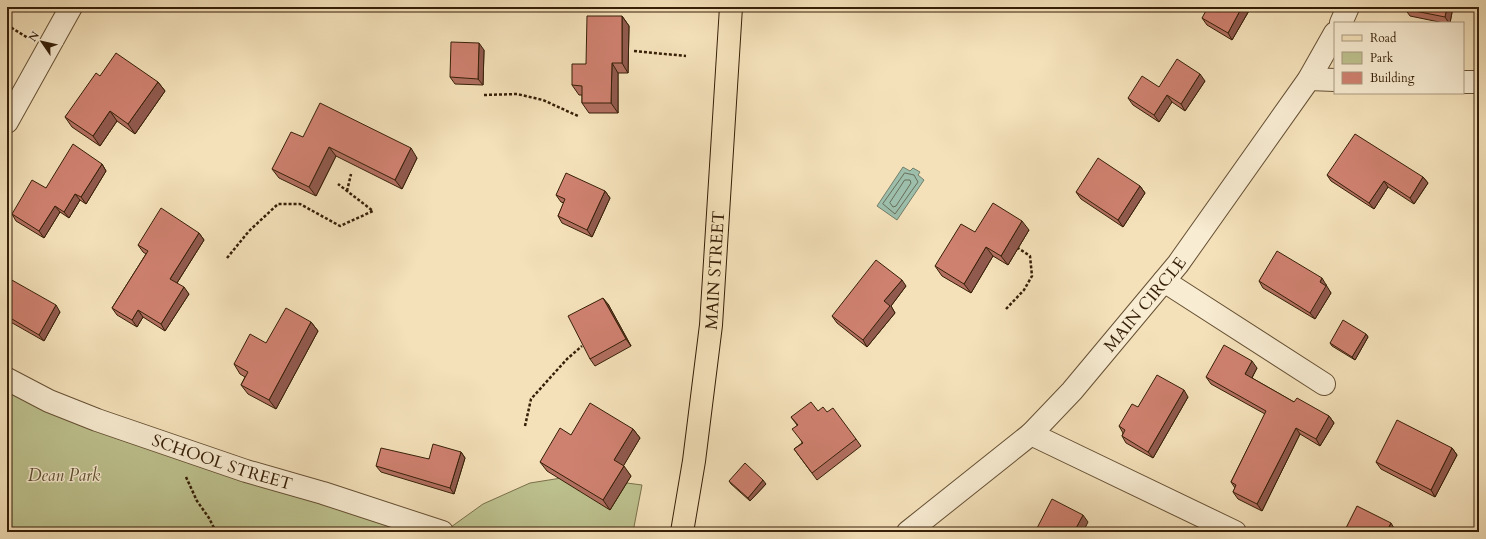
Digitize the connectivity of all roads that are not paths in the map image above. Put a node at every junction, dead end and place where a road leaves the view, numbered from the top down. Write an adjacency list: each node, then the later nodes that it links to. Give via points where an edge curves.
1 (71, 7): 10 (street)
2 (731, 7): 16 (main road, MAIN STREET, via 711,326)
3 (1348, 7): 4 (street)
4 (1341, 22)
5 (1334, 35): 6 (street, MAIN CIRCLE)
6 (1309, 79): 7 (street); 11 (street, MAIN CIRCLE)
7 (1334, 80)
8 (1464, 82): 9 (street)
9 (1479, 82)
10 (7, 122)
11 (1164, 281): 13 (street); 14 (street, MAIN CIRCLE, via 1072,391)
12 (7, 379): 15 (street, SCHOOL STREET, via 49,401 97,420)
13 (1324, 384)
14 (1031, 434): 17 (street, MAIN CIRCLE); 18 (street)
15 (442, 532)
16 (682, 532)
17 (908, 532)
18 (1235, 532)

